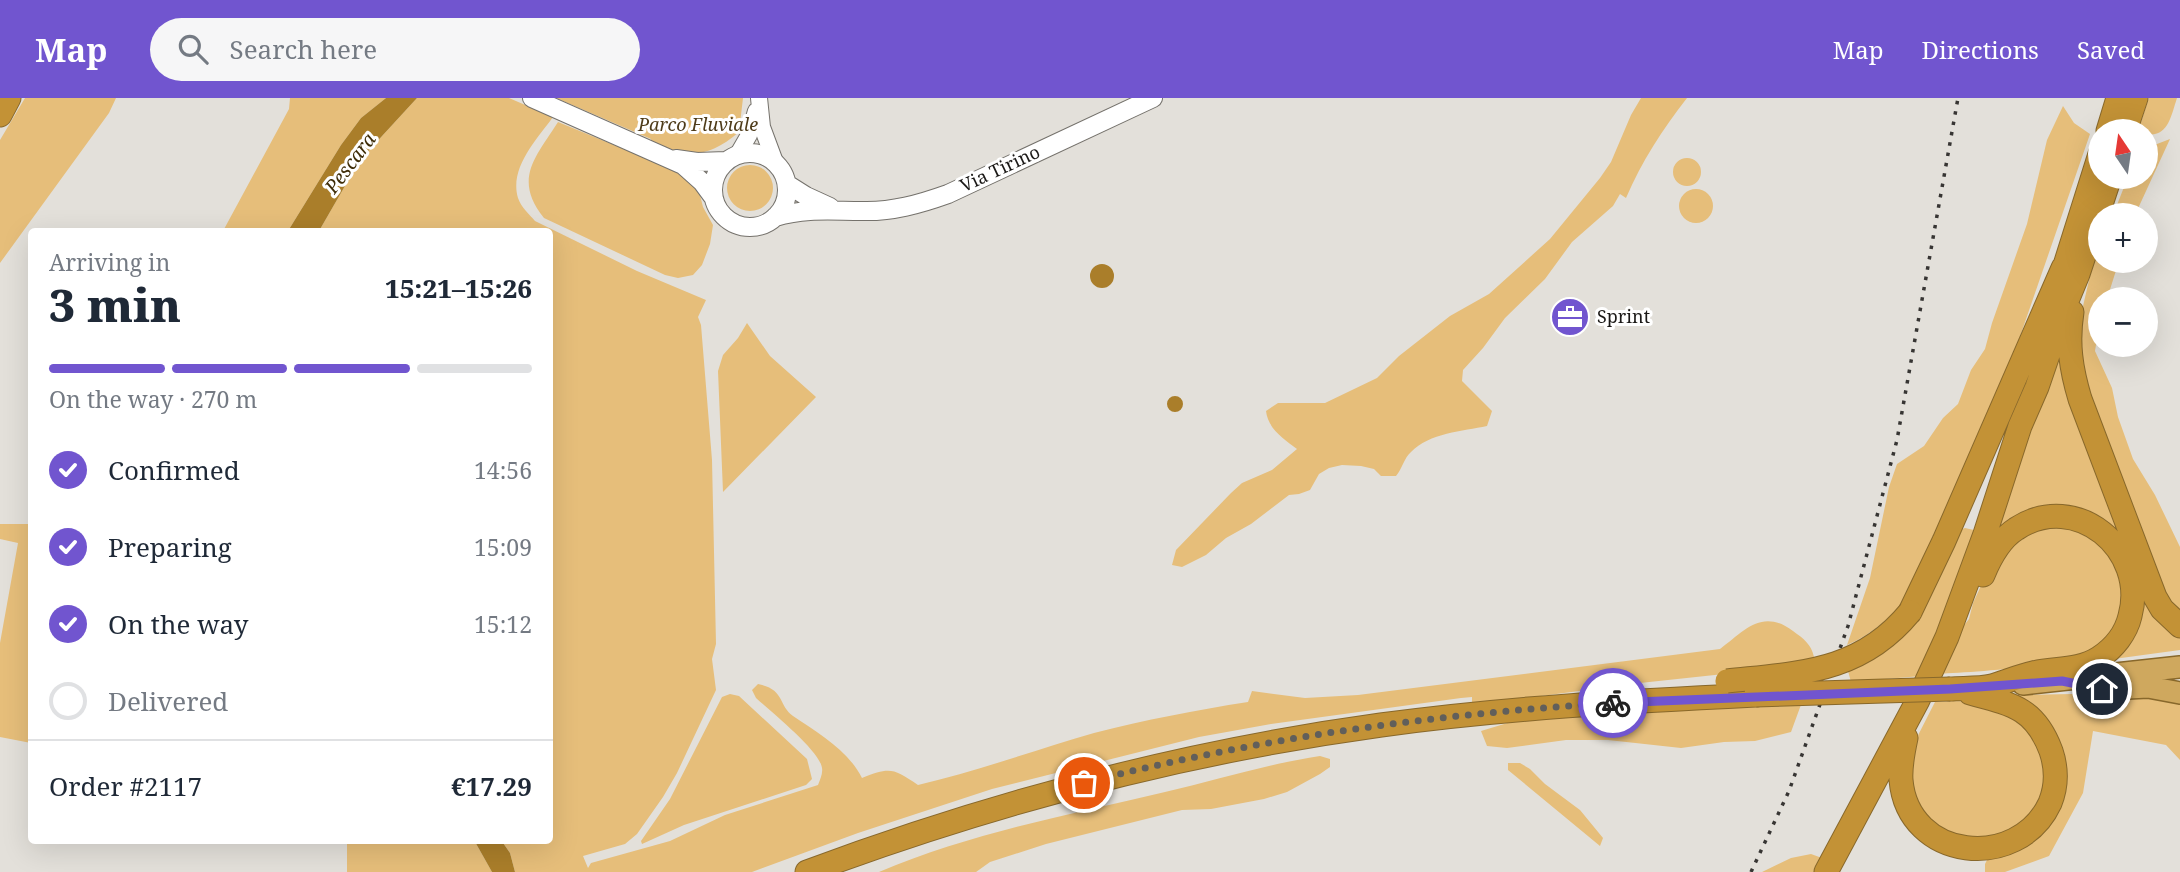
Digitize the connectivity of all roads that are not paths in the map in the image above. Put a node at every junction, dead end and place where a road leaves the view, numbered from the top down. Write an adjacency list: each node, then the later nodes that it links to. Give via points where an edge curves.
1 (9, 98): 8 (highway)
2 (532, 98): 12 (main road)
3 (758, 98): 13 (street, via 752,128); 14 (street, via 762,127)
4 (1153, 98): 18 (main road, Via Tirino, via 948,194 886,210)
5 (2110, 98): 9 (highway)
6 (2118, 98): 10 (highway)
7 (2136, 98): 11 (highway)
8 (0, 115)
9 (2107, 119)
10 (2110, 119)
11 (2129, 119)
12 (669, 158): 13 (main road, via 697,162); 17 (main road, via 693,173)
13 (732, 158): 14 (main road, via 754,152); 17 (main road, via 713,180)
14 (775, 162): 15 (main road)
15 (787, 184): 18 (main road, Via Tirino); 19 (main road, via 785,202)
16 (2094, 189): 20 (highway)
17 (713, 197): 19 (main road, via 719,211 736,225 755,227)
18 (840, 211): 19 (main road, Via Tirino, via 802,211)
19 (775, 218)
20 (2071, 271): 21 (highway, via 2055,305); 22 (highway, via 2068,344 2075,381 2155,597); 29 (highway, bridge, via 1910,612 1880,641 1844,662 1813,670 1612,695)
21 (1963, 596): 26 (highway, via 1980,581 2004,539 2029,521 2048,517 2098,528 2117,545 2132,575 2129,622 2109,650 2087,664); 30 (highway)
22 (2180, 626)
23 (2180, 661): 24 (highway)
24 (2170, 668): 25 (highway)
25 (2062, 681): 26 (highway); 28 (highway, via 2102,689 2148,687)
26 (1990, 686): 27 (highway)
27 (1950, 689): 29 (highway, bridge); 30 (highway, via 2010,705 2043,732 2054,760 2056,790 2045,813 2024,837 1998,849 1980,851 1946,844 1926,832 1910,812 1901,785)
28 (2180, 693)
29 (1564, 706): 31 (highway, via 1381,725 1153,767 975,814)
30 (1909, 718): 32 (highway)
31 (807, 872)
32 (1826, 872)

